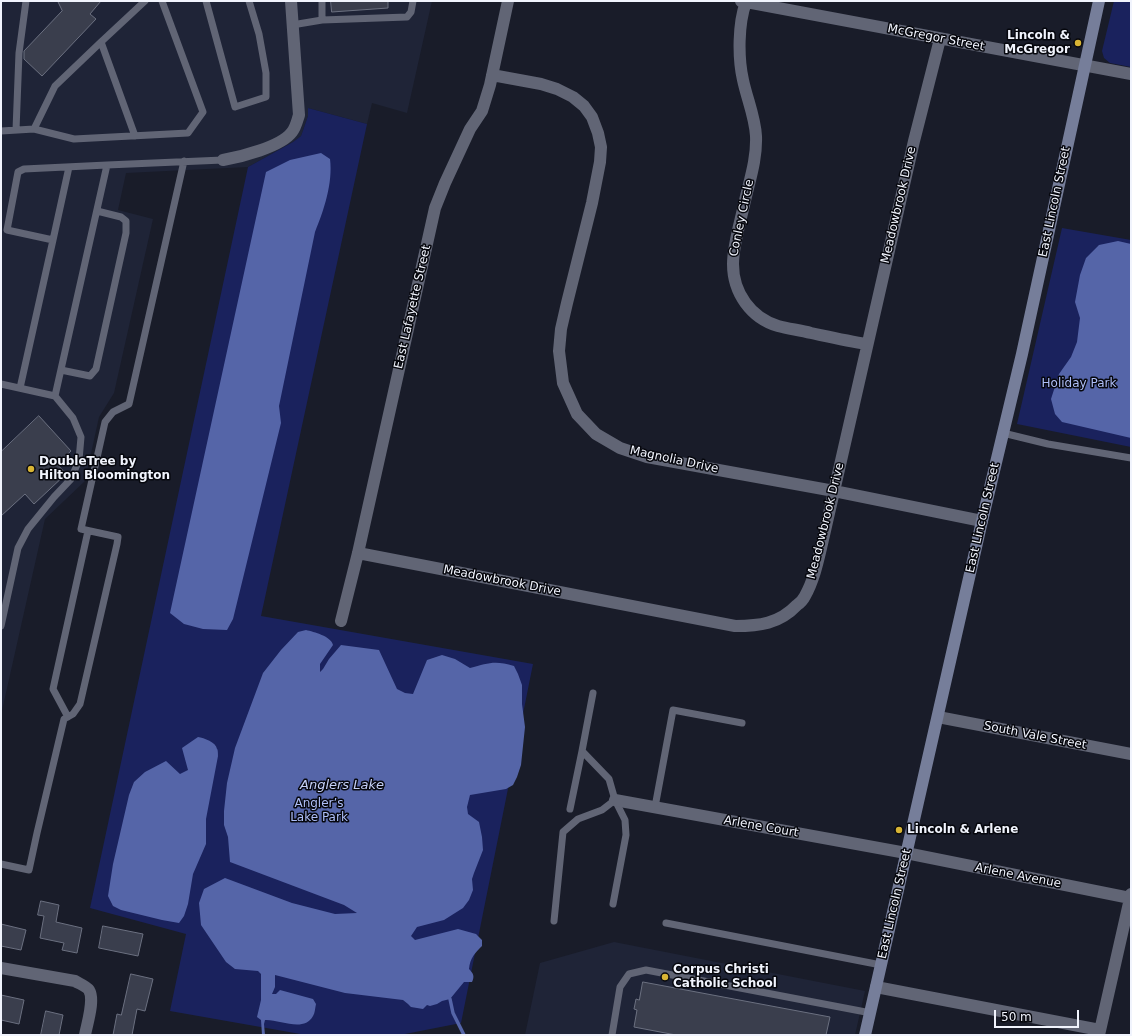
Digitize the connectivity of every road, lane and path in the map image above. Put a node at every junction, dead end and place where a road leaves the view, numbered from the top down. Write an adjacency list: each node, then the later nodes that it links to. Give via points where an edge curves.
1 (26, 1): 20 (lane, via 18,53)
2 (145, 1): 15 (lane)
3 (162, 1): 22 (lane, via 203,112 188,133)
4 (206, 1): 5 (lane, via 235,107 266,97 266,73 260,34)
5 (249, 1)
6 (291, 1): 13 (street)
7 (322, 1): 12 (lane)
8 (413, 1): 12 (lane, via 407,17)
9 (508, 1): 18 (street, East Lafayette Street)
10 (1099, 1): 16 (main road, East Lincoln Street)
11 (744, 2): 14 (street, McGregor Street); 29 (street, Conley Circle, via 740,46 742,70 756,136 753,167 736,242 734,280 744,302 758,316 778,326)
12 (322, 20): 13 (lane)
13 (292, 25): 23 (street, via 299,114 297,124 292,132 278,143 237,158)
14 (940, 39): 16 (street, McGregor Street); 29 (street, Meadowbrook Drive)
15 (101, 42): 19 (lane, via 56,86); 22 (lane)
16 (1085, 66): 17 (street, McGregor Street); 34 (main road, East Lincoln Street)
17 (1131, 74)
18 (492, 75): 36 (street, Magnolia Drive, via 541,84 573,97 592,117 598,133 601,147 592,203 566,303 559,351 563,383 577,414 596,434 620,448 647,457); 39 (street, East Lafayette Street, via 482,110 470,129 435,208)
19 (34, 129): 20 (lane); 22 (lane, via 74,139)
20 (16, 130): 21 (lane)
21 (1, 131)
22 (135, 136)
23 (222, 160): 24 (lane)
24 (184, 161): 25 (lane); 38 (lane, via 129,404 114,412 105,422 80,529)
25 (107, 165): 26 (lane); 27 (lane)
26 (69, 167): 28 (lane); 28 (lane, via 24,169 18,172 7,230)
27 (97, 211): 30 (lane); 30 (lane, via 121,217 126,221 126,232 98,362 90,376)
28 (53, 240): 32 (lane)
29 (867, 344): 36 (street, Meadowbrook Drive)
30 (61, 370): 33 (lane)
31 (1, 384): 32 (lane)
32 (20, 388): 33 (lane)
33 (55, 396): 41 (lane, via 73,418 81,437 79,460 71,479 28,529 18,548)
34 (1003, 434): 35 (lane); 37 (main road, East Lincoln Street)
35 (1131, 458)
36 (834, 491): 37 (street, Magnolia Drive); 39 (street, Meadowbrook Drive, via 813,577 805,597 792,611 776,621 762,624 735,626)
37 (982, 521): 44 (main road, East Lincoln Street)
38 (88, 531): 43 (lane, via 53,689); 43 (lane, via 118,537 80,704)
39 (358, 553): 40 (street, East Lafayette Street)
40 (341, 621)
41 (1, 626)
42 (593, 693): 46 (lane)
43 (68, 717): 52 (lane, via 64,719 29,870)
44 (938, 717): 47 (street, South Vale Street); 51 (main road, East Lincoln Street)
45 (742, 723): 49 (lane, via 673,710)
46 (582, 751): 48 (lane, via 608,778); 50 (lane)
47 (1131, 754)
48 (615, 800): 49 (street, Arlene Court); 54 (lane, via 625,820 626,835); 55 (lane, via 602,810 578,819 563,832)
49 (656, 807): 51 (street, Arlene Court)
50 (570, 809)
51 (906, 853): 53 (street, Arlene Avenue); 57 (main road, East Lincoln Street)
52 (1, 864)
53 (1131, 896): 61 (street)
54 (613, 904)
55 (554, 921)
56 (666, 922): 57 (lane)
57 (881, 965): 59 (main road, East Lincoln Street)
58 (1, 968): 62 (street, via 75,981 86,987 91,1000)
59 (876, 987): 60 (main road, East Lincoln Street); 61 (street)
60 (870, 1013): 63 (lane, via 646,970 629,974 620,987); 64 (main road, East Lincoln Street)
61 (1099, 1033)
62 (85, 1035)
63 (612, 1035)
64 (866, 1035)

